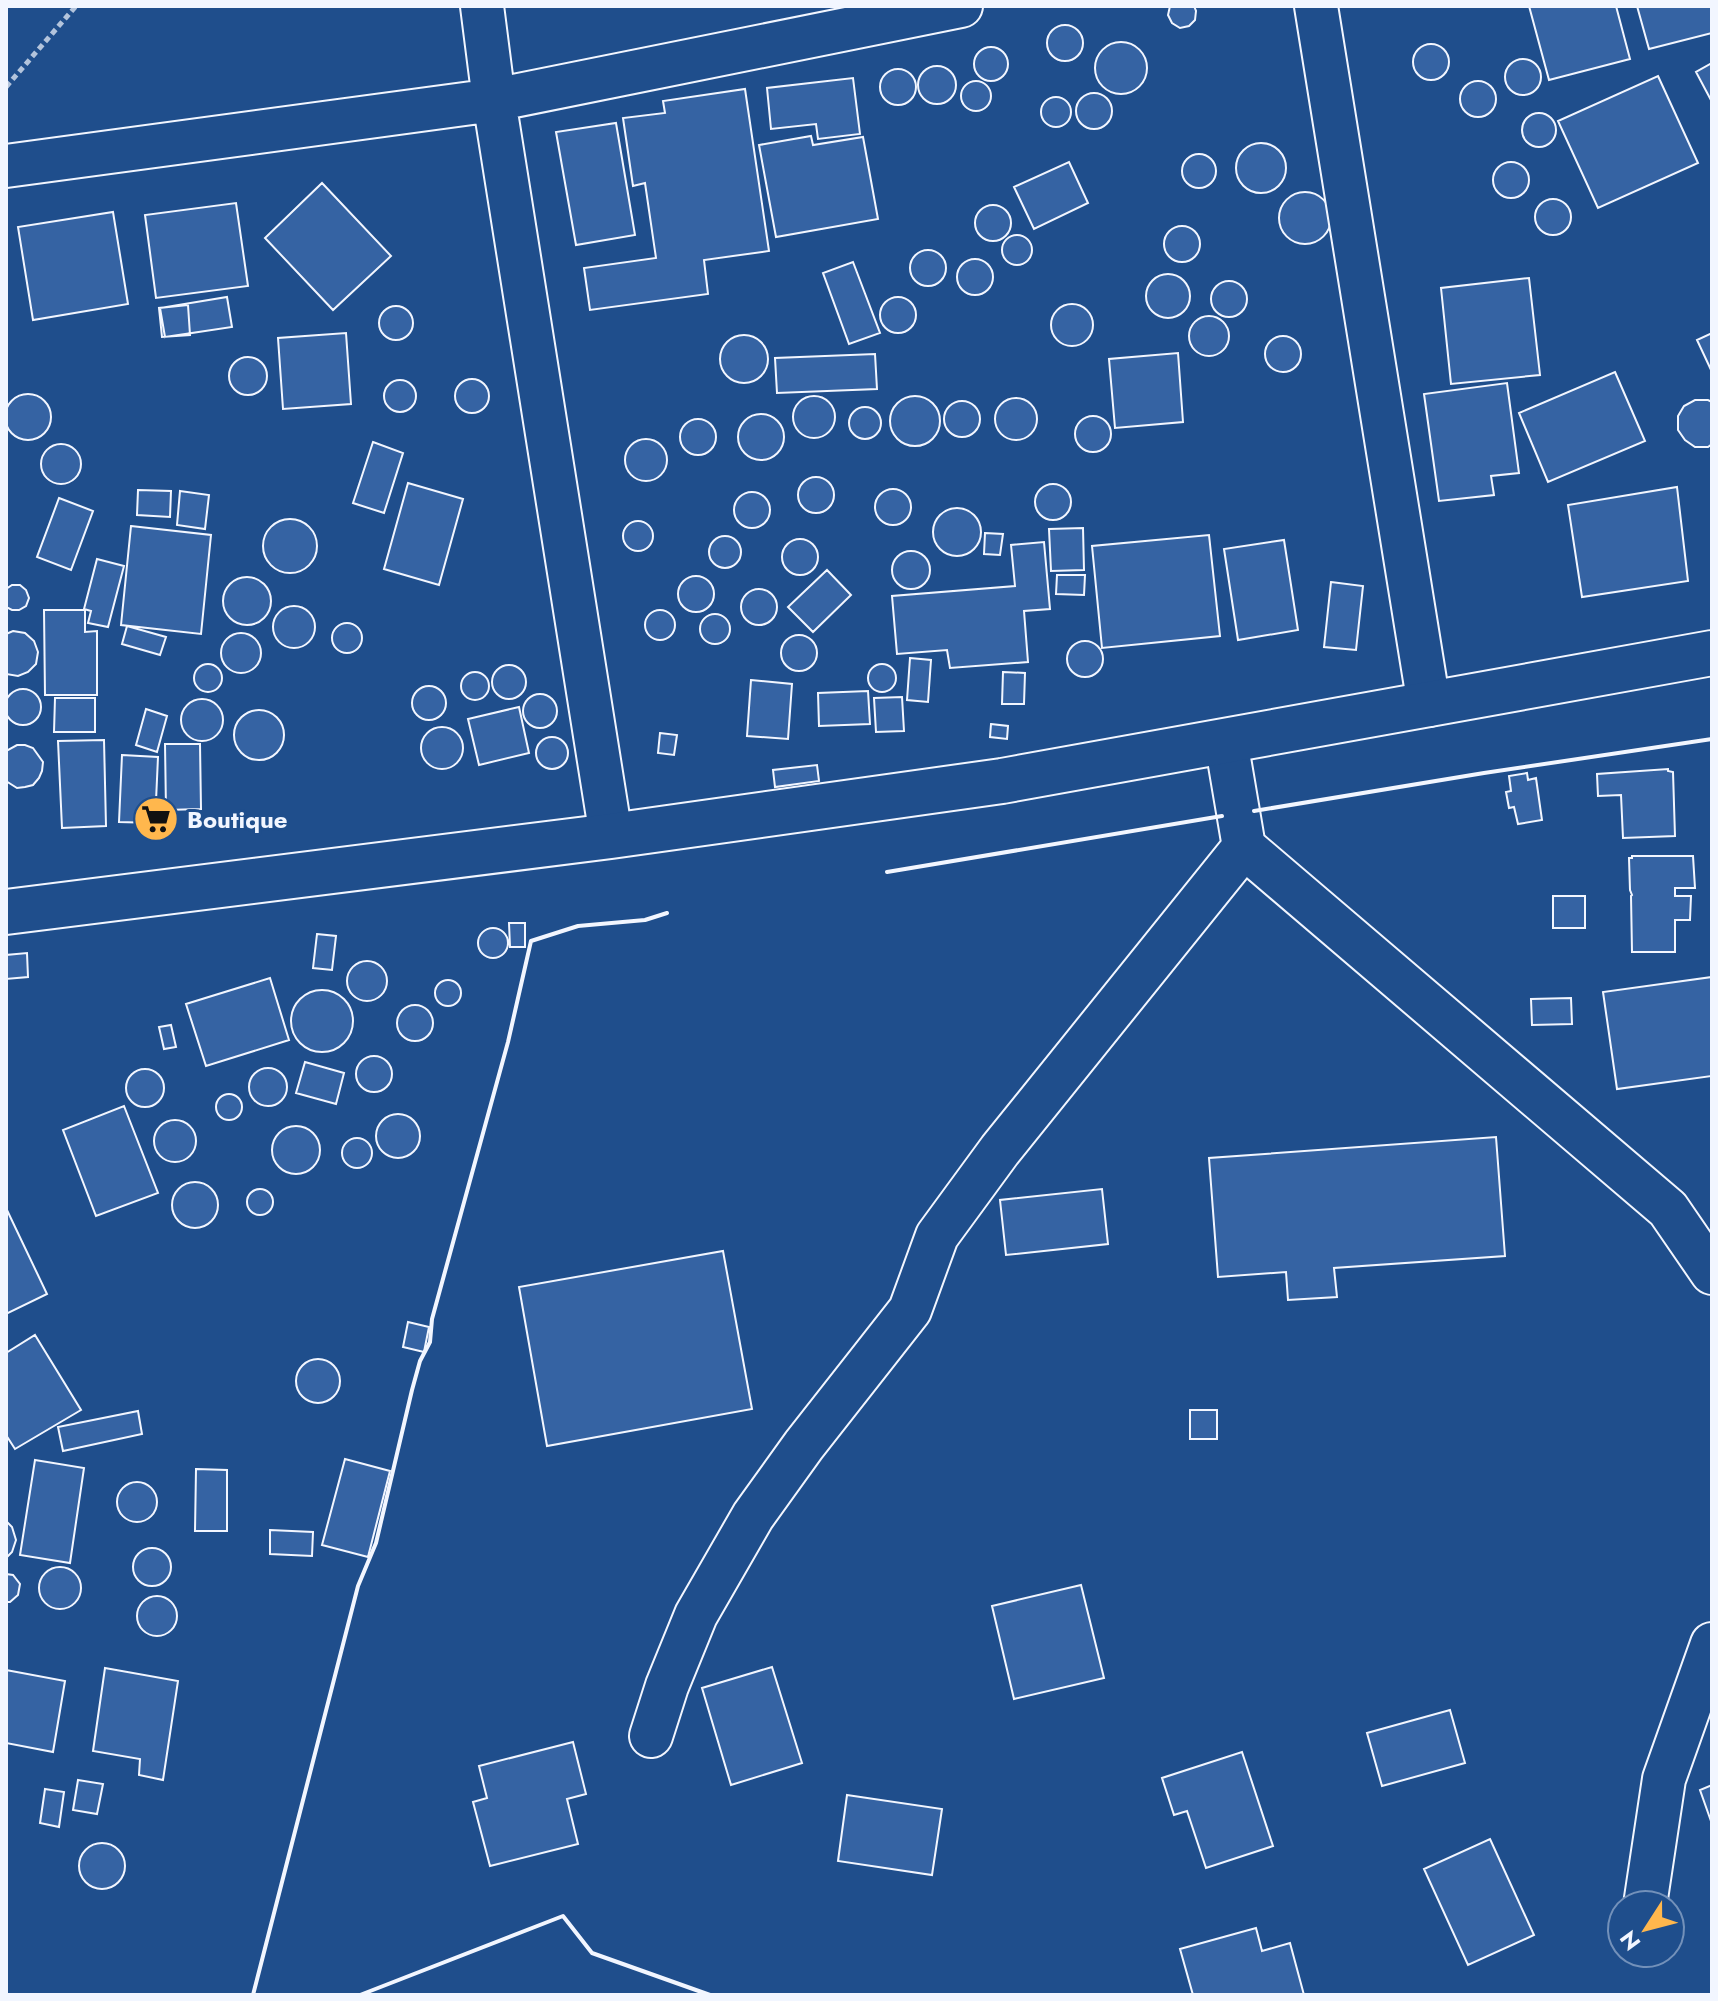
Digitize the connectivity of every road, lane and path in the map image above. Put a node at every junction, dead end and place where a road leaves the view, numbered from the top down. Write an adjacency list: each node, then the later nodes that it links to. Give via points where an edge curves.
1 (76, 6): 5 (path)
2 (482, 6): 6 (street)
3 (961, 6): 6 (street)
4 (1316, 6): 9 (street)
5 (6, 87)
6 (494, 100): 7 (street); 11 (street)
7 (6, 166)
8 (1712, 653): 9 (main road)
9 (1429, 705): 10 (main road)
10 (1226, 741): 11 (main road, via 1002,781); 12 (street)
11 (611, 836): 13 (main road)
12 (1244, 847): 14 (street, via 1668,1209); 16 (street, via 937,1236 910,1310 753,1516 696,1615)
13 (6, 912)
14 (1712, 1273)
15 (1712, 1644): 17 (street, via 1664,1779)
16 (651, 1736)
17 (1647, 1889)

